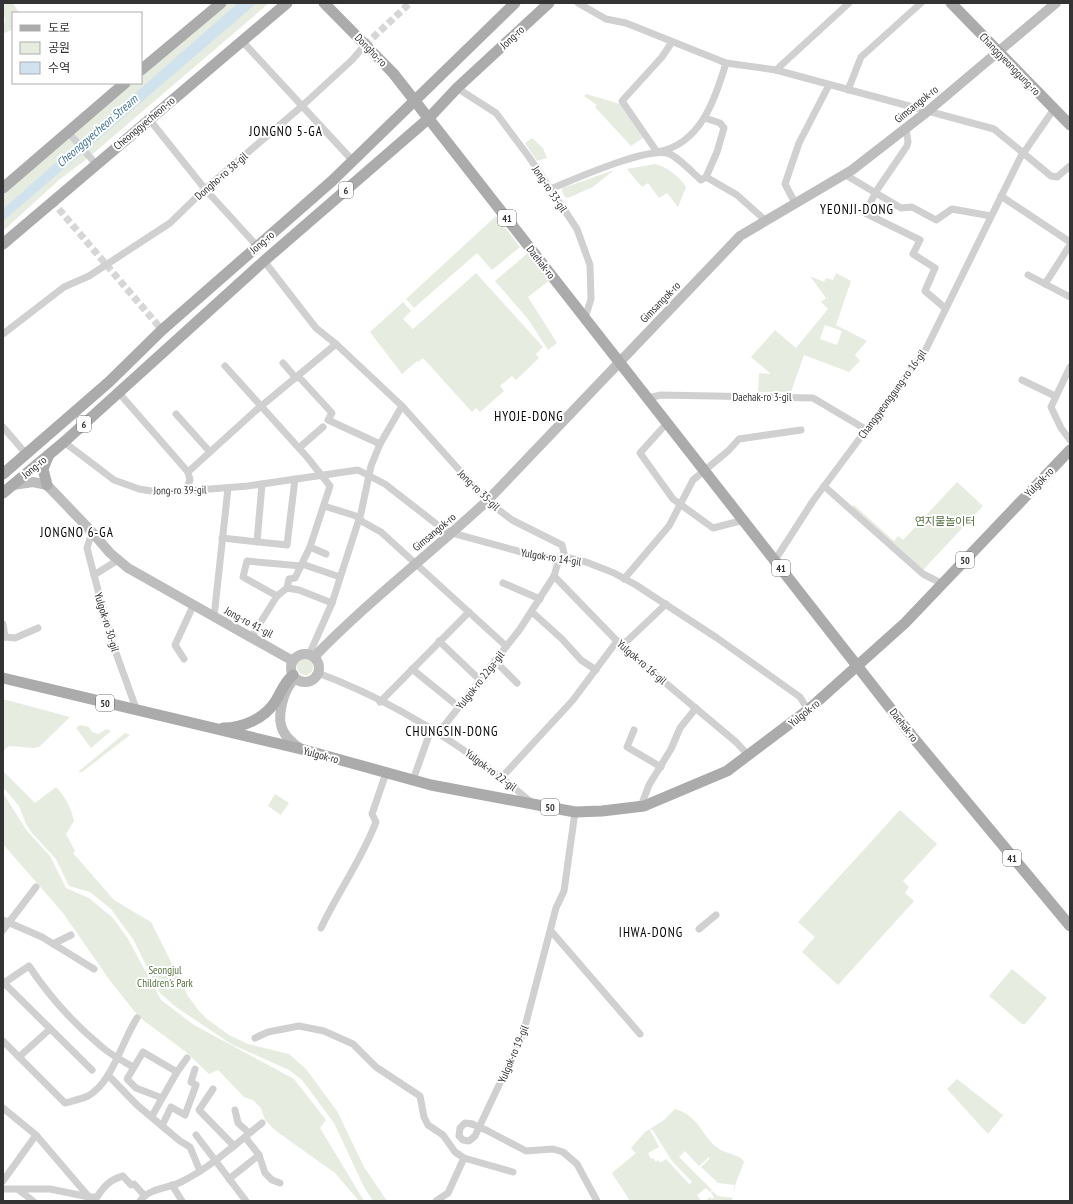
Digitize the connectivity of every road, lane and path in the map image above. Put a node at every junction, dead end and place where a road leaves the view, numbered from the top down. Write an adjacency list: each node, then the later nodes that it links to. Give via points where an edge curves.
1 (221, 3): 16 (main road)
2 (287, 3): 11 (main road, Cheonggyecheon-ro)
3 (324, 3): 13 (main road, Dongho-ro / 41)
4 (515, 3): 22 (main road, Jong-ro / 6)
5 (549, 3): 20 (main road, Jong-ro / 6)
6 (578, 3): 12 (street, via 606,19 626,23)
7 (849, 3): 17 (street)
8 (921, 3): 21 (street, via 861,57)
9 (951, 3): 14 (main road, Changgyeonggung-ro)
10 (1056, 3): 14 (street)
11 (243, 42): 23 (street); 27 (main road, Cheonggyecheon-ro)
12 (672, 42): 15 (street); 32 (street, via 622,101)
13 (365, 45): 22 (main road, Dongho-ro / 41); 23 (street, Dongho-ro 38-gil)
14 (998, 52): 24 (main road, Changgyeonggung-ro); 25 (street, Gimsangok-ro, via 985,58 961,82 938,98)
15 (726, 63): 17 (street); 26 (street)
16 (142, 69)
17 (776, 70): 19 (street)
18 (124, 84): 31 (main road)
19 (829, 85): 21 (street); 44 (street, via 799,143 785,184)
20 (457, 88): 28 (main road, Jong-ro / 6); 41 (street, Jong-ro 33-gil, via 496,113)
21 (848, 90): 25 (street)
22 (414, 101): 28 (main road, Daehak-ro / 41); 34 (main road, Jong-ro / 6)
23 (302, 106): 34 (street); 40 (street, Dongho-ro 38-gil)
24 (1054, 109): 29 (main road, Changgyeonggung-ro); 33 (street, Changgyeonggung-ro 16-gil)
25 (928, 111): 30 (street, Gimsangok-ro); 33 (street, via 994,129)
26 (705, 118): 32 (street, via 696,130 674,148); 38 (street, via 720,122 724,128)
27 (149, 119): 35 (main road, Cheonggyecheon-ro); 40 (street)
28 (428, 119): 50 (main road, Jong-ro / 6); 55 (main road, Daehak-ro / 41)
29 (1070, 125)
30 (906, 128): 37 (street, Gimsangok-ro); 42 (street, via 907,146)
31 (70, 134): 35 (street); 39 (main road)
32 (657, 152): 38 (street, via 670,154 701,180); 41 (street, via 616,164)
33 (1024, 152): 36 (street, via 1051,176 1057,177); 43 (street, Changgyeonggung-ro 16-gil)
34 (353, 161): 49 (main road, Jong-ro / 6)
35 (94, 162): 48 (main road, Cheonggyecheon-ro)
36 (1070, 166)
37 (844, 174): 42 (street); 44 (street, Gimsangok-ro)
38 (706, 177): 46 (street, via 737,195)
39 (3, 188)
40 (205, 189): 49 (street); 56 (street, Dongho-ro 38-gil, via 170,223 89,276 64,288)
41 (550, 189): 55 (street, Jong-ro 33-gil, via 576,229 590,265 591,299)
42 (876, 193): 45 (street, via 901,208 912,207 936,220 952,209); 54 (street, via 865,213 920,240 913,254 935,268 925,291)
43 (1001, 196): 45 (street, Changgyeonggung-ro 16-gil); 47 (street)
44 (795, 203): 46 (street, Gimsangok-ro)
45 (991, 216): 54 (street, Changgyeonggung-ro 16-gil)
46 (765, 220): 58 (street, Gimsangok-ro, via 740,236)
47 (1070, 243): 52 (street)
48 (3, 244)
49 (257, 246): 81 (main road, Jong-ro / 6)
50 (264, 261): 57 (street, Jong-ro 35-gil, via 304,315); 64 (main road, Jong-ro / 6)
51 (1028, 275): 52 (street)
52 (1045, 284): 53 (street)
53 (1070, 297)
54 (945, 308): 74 (street, Changgyeonggung-ro 16-gil, via 925,351)
55 (585, 318): 58 (main road, Daehak-ro / 41)
56 (3, 334)
57 (336, 344): 62 (street); 68 (street, Jong-ro 35-gil)
58 (619, 361): 66 (main road, Daehak-ro / 41); 96 (street, Gimsangok-ro)
59 (283, 363): 62 (street)
60 (225, 366): 67 (street)
61 (1070, 367): 65 (street)
62 (297, 377): 67 (street); 77 (street, via 332,413 328,420)
63 (1022, 380): 65 (street)
64 (119, 393): 76 (main road, Jong-ro / 6); 84 (street)
65 (1055, 396): 75 (street, via 1051,407)
66 (648, 398): 70 (main road, Daehak-ro / 41); 74 (street, Daehak-ro 3-gil, via 661,395 813,398)
67 (262, 406): 78 (street); 80 (street)
68 (402, 406): 77 (street); 96 (street, Jong-ro 35-gil)
69 (176, 414): 80 (street)
70 (667, 423): 83 (main road, Daehak-ro / 41); 97 (street, via 640,453 673,499)
71 (323, 426): 78 (street)
72 (3, 427): 81 (street)
73 (801, 430): 83 (street, via 739,439)
74 (867, 430): 92 (street, Changgyeonggung-ro 16-gil)
75 (1070, 440)
76 (64, 442): 82 (main road, Jong-ro / 6); 94 (street, Jong-ro 39-gil, via 114,480 157,492)
77 (380, 444): 87 (street)
78 (299, 448): 86 (street)
79 (1070, 450): 117 (main road, Yulgok-ro / 50)
80 (210, 452): 84 (street)
81 (27, 454): 85 (main road, Jong-ro / 6)
82 (50, 454): 90 (main road, Jong-ro / 6); 91 (main road, via 43,469)
83 (704, 470): 97 (street, via 693,480); 100 (main road, Daehak-ro / 41)
84 (188, 472): 94 (street, via 190,480)
85 (3, 474)
86 (320, 475): 87 (street, Jong-ro 39-gil, via 358,470); 88 (street, Jong-ro 39-gil); 98 (street, via 330,486)
87 (369, 475): 99 (street); 102 (street, Jong-ro 39-gil)
88 (295, 479): 89 (street, Jong-ro 39-gil); 104 (street, via 287,545)
89 (262, 484): 93 (street, Jong-ro 39-gil); 104 (street)
90 (14, 485): 91 (street, via 33,482); 95 (main road, Jong-ro / 6)
91 (47, 485): 101 (street, Jong-ro 41-gil)
92 (824, 486): 109 (street, Changgyeonggung-ro 16-gil); 117 (street, via 923,574)
93 (228, 488): 94 (street, Jong-ro 39-gil); 103 (street)
94 (186, 491)
95 (3, 493)
96 (487, 501): 102 (street, Gimsangok-ro); 107 (street, Jong-ro 35-gil, via 512,520 562,545)
97 (680, 504): 100 (street, via 713,528); 115 (street, via 668,526)
98 (324, 506): 99 (street); 105 (street)
99 (359, 519): 110 (street, via 381,532); 114 (street)
100 (744, 520): 109 (main road, Daehak-ro / 41)
101 (92, 532): 108 (street, Jong-ro 41-gil); 112 (street, Yulgok-ro 30-gil, via 87,548)
102 (452, 533): 107 (street, Yulgok-ro 14-gil, via 536,556); 110 (street, Gimsangok-ro)
103 (222, 538): 104 (street); 126 (street)
104 (257, 542)
105 (310, 547): 106 (street); 111 (street)
106 (326, 554)
107 (562, 558): 113 (street); 115 (street, Yulgok-ro 14-gil, via 586,562)
108 (118, 560): 112 (street); 123 (street, Jong-ro 41-gil)
109 (775, 560): 138 (main road, Daehak-ro / 41)
110 (415, 563): 124 (street); 134 (street, Gimsangok-ro)
111 (302, 565): 114 (street); 118 (street, via 295,578 289,579); 119 (street, via 247,560 244,577)
112 (94, 575): 150 (street, Yulgok-ro 30-gil, via 110,636)
113 (554, 576): 120 (street, Yulgok-ro 22ga-gil); 132 (street, Yulgok-ro 16-gil)
114 (340, 577): 121 (street)
115 (624, 578): 122 (street, Yulgok-ro 14-gil)
116 (503, 583): 120 (street)
117 (943, 584): 138 (main road, Yulgok-ro / 50)
118 (287, 588): 119 (street); 121 (street)
119 (277, 596): 129 (street)
120 (540, 599): 125 (street, Yulgok-ro 22ga-gil)
121 (332, 603): 134 (street)
122 (666, 604): 132 (street, via 626,642); 149 (street, Yulgok-ro 14-gil, via 800,698)
123 (193, 606): 126 (street, Jong-ro 41-gil); 135 (street, via 175,644)
124 (469, 612): 131 (street); 133 (street)
125 (532, 612): 133 (street, Yulgok-ro 22ga-gil); 140 (street)
126 (214, 617): 129 (street, Jong-ro 41-gil)
127 (3, 624): 130 (street)
128 (38, 628): 130 (street, via 15,638)
129 (252, 636): 136 (street, Jong-ro 41-gil)
130 (4, 637)
131 (439, 641): 139 (street); 144 (street)
132 (617, 641): 140 (street); 148 (street, Yulgok-ro 16-gil)
133 (506, 646): 137 (street, Yulgok-ro 22ga-gil)
134 (312, 656): 136 (street, via 303,654); 141 (street, via 319,667)
135 (184, 659)
136 (292, 661): 142 (street, via 290,668)
137 (495, 661): 144 (street, Yulgok-ro 22ga-gil); 145 (street)
138 (858, 666): 149 (main road, Yulgok-ro / 50); 166 (main road, Daehak-ro / 41, via 912,736)
139 (412, 669): 146 (street); 147 (street)
140 (596, 670): 158 (street, via 573,700)
141 (318, 673): 142 (street, via 313,679 306,681); 146 (street, Yulgok-ro 22-gil, via 350,685)
142 (294, 677): 151 (main road, via 284,685 275,703 250,723 235,728); 154 (street, via 284,700 281,725 292,743)
143 (3, 678): 150 (main road, Yulgok-ro / 50)
144 (480, 680): 147 (street, Yulgok-ro 22ga-gil)
145 (517, 683)
146 (380, 702): 153 (street, Yulgok-ro 22-gil)
147 (458, 707): 153 (street, Yulgok-ro 22ga-gil, via 444,726)
148 (696, 708): 155 (street, Yulgok-ro 16-gil); 156 (street, via 680,728)
149 (808, 710): 155 (main road, Yulgok-ro / 50)
150 (137, 711): 151 (main road, Yulgok-ro / 50)
151 (206, 728): 154 (main road, Yulgok-ro / 50)
152 (634, 730): 156 (street, via 627,747)
153 (433, 731): 158 (street, Yulgok-ro 22-gil); 159 (street, Yulgok-ro 22ga-gil, via 429,734)
154 (301, 749): 157 (main road, Yulgok-ro / 50)
155 (748, 755): 161 (main road, Yulgok-ro / 50, via 727,771)
156 (660, 767): 161 (street)
157 (386, 773): 159 (main road, Yulgok-ro / 50); 167 (street, via 372,814 376,822 369,841)
158 (502, 777): 160 (street, Yulgok-ro 22-gil)
159 (413, 780): 160 (main road, Yulgok-ro / 50)
160 (534, 804): 162 (main road, Yulgok-ro / 50)
161 (641, 806): 162 (main road, Yulgok-ro / 50)
162 (575, 812): 170 (street, Yulgok-ro 19-gil, via 564,891 556,908)
163 (36, 887): 165 (street)
164 (716, 915): 168 (street)
165 (6, 921): 169 (street); 172 (street)
166 (1070, 926)
167 (320, 928)
168 (699, 929)
169 (3, 930)
170 (551, 931): 177 (street); 216 (street, Yulgok-ro 19-gil, bridge, via 523,1034 475,1136 469,1141 459,1136 460,1128 465,1123 472,1124 486,1130 526,1151 553,1149 563,1152 577,1164)
171 (71, 935): 172 (street)
172 (53, 944): 173 (street)
173 (94, 969)
174 (4, 982): 176 (street); 180 (street, via 29,966 59,1004 102,1048)
175 (137, 1018): 180 (street)
176 (50, 1029): 181 (street); 185 (street)
177 (640, 1034)
178 (255, 1038): 200 (street, via 268,1032 299,1026 324,1031 359,1048 376,1067 419,1094 428,1125 443,1135 450,1147)
179 (3, 1041): 181 (street)
180 (116, 1057): 183 (street); 187 (street)
181 (19, 1058): 187 (street, via 65,1103 89,1096)
182 (187, 1058): 186 (street)
183 (133, 1067): 186 (street, via 143,1052); 189 (street, via 127,1079 136,1088)
184 (195, 1069): 194 (street, via 191,1082 196,1085 185,1115 171,1107)
185 (92, 1070)
186 (176, 1072): 189 (street)
187 (108, 1075): 192 (street, via 122,1092)
188 (213, 1089): 198 (street, via 199,1110)
189 (162, 1098): 192 (street)
190 (3, 1108): 195 (street)
191 (235, 1110): 197 (street, via 238,1123)
192 (152, 1116): 194 (street)
193 (262, 1123): 197 (street)
194 (162, 1126): 202 (street, via 190,1147)
195 (36, 1135): 205 (street); 211 (street)
196 (196, 1135): 201 (street)
197 (247, 1135): 198 (street); 199 (street)
198 (234, 1146): 201 (street)
199 (259, 1155): 204 (street); 206 (street, via 265,1173)
200 (464, 1158): 203 (street); 215 (street, via 448,1193)
201 (216, 1160): 202 (street); 204 (street)
202 (200, 1171): 207 (street)
203 (513, 1172)
204 (229, 1179): 214 (street)
205 (3, 1181)
206 (280, 1183)
207 (172, 1185): 210 (street); 213 (street)
208 (3, 1189): 209 (street)
209 (19, 1190): 211 (street, via 50,1189); 212 (street)
210 (142, 1198): 211 (street, via 134,1184 123,1176 114,1178 97,1197)
211 (91, 1199)
212 (33, 1201)
213 (182, 1201)
214 (246, 1201)
215 (436, 1201)
216 (597, 1201)

